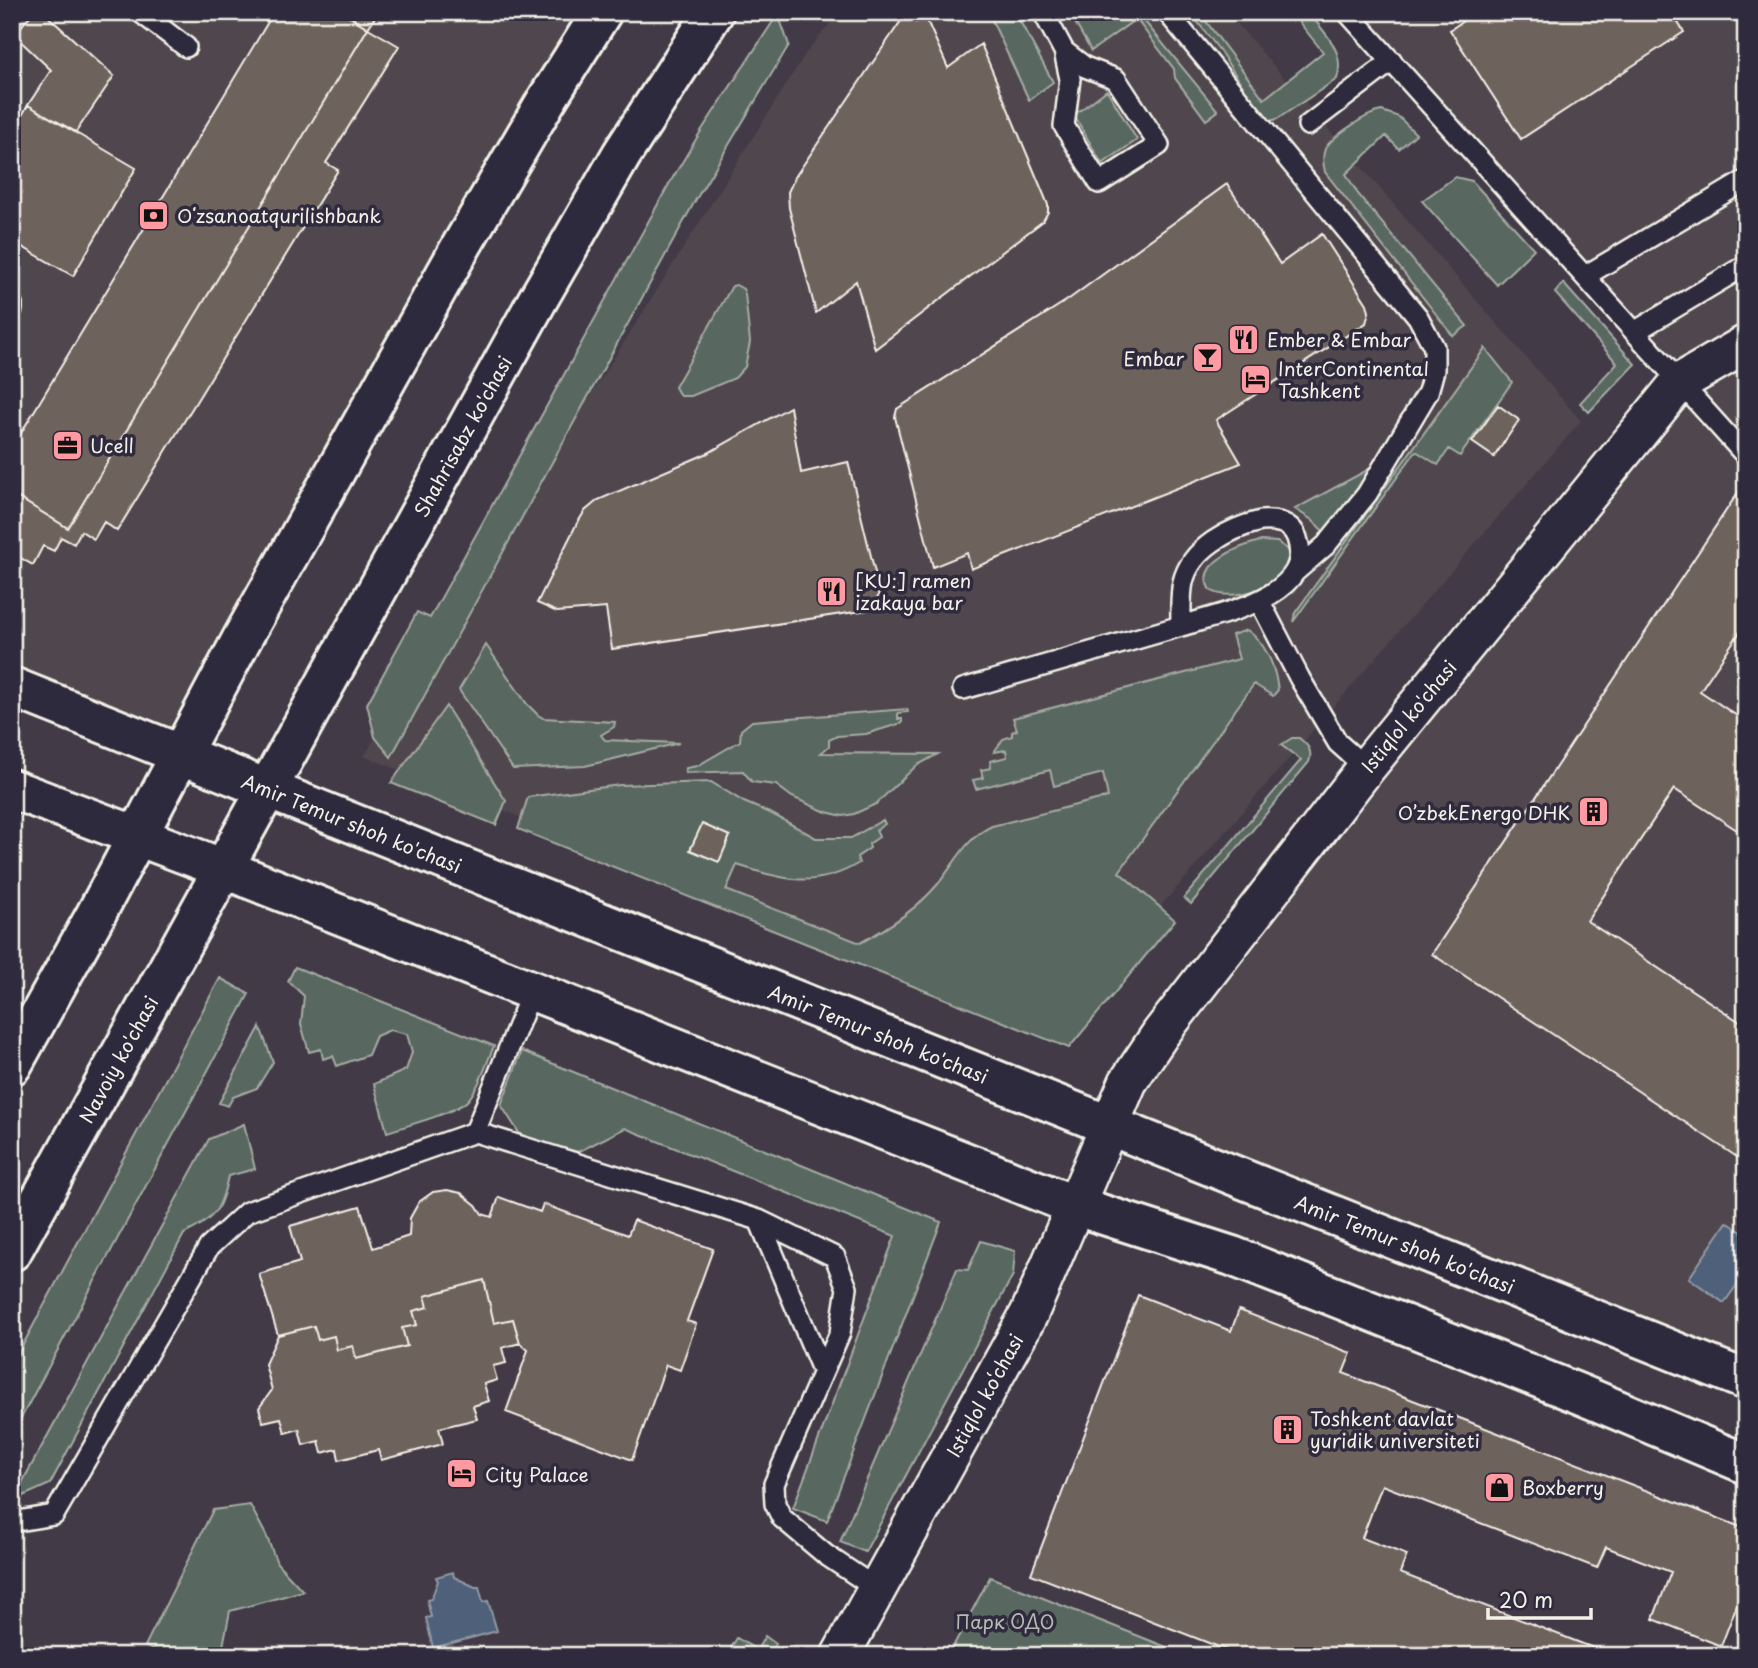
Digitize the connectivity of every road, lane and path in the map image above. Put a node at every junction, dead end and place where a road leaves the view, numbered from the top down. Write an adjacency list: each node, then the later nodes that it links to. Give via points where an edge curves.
1 (140, 12): 7 (lane)
2 (602, 12): 23 (main road, via 459,250)
3 (714, 12): 25 (main road, Shahrisabz ko'chasi, via 622,154 555,270)
4 (1044, 12): 8 (lane)
5 (1167, 12): 18 (lane, via 1418,317 1434,347 1428,392 1367,494 1326,545)
6 (1347, 12): 9 (lane)
7 (186, 47)
8 (1065, 51): 8 (lane, via 1070,79 1063,127 1099,183 1159,145 1116,79 1086,67)
9 (1392, 61): 10 (lane); 13 (lane)
10 (1308, 125)
11 (1746, 180): 13 (lane)
12 (1746, 265): 14 (lane)
13 (1585, 276): 14 (lane)
14 (1636, 331): 16 (lane)
15 (1746, 344): 16 (street, Istiqlol ko'chasi)
16 (1678, 383): 17 (lane); 24 (street, Istiqlol ko'chasi)
17 (1746, 456)
18 (1296, 571): 19 (lane); 20 (lane, via 1300,552 1289,527 1271,520 1245,525 1206,547 1188,568 1181,596)
19 (1260, 602): 20 (lane); 24 (lane, via 1338,743)
20 (1181, 626): 22 (lane)
21 (12, 687): 23 (main road, Amir Temur shoh ko'chasi)
22 (963, 690)
23 (181, 753): 25 (main road, Amir Temur shoh ko'chasi); 27 (main road)
24 (1366, 768): 31 (street, Istiqlol ko'chasi, via 1161,1033 1128,1082)
25 (267, 787): 28 (main road, Shahrisabz ko'chasi); 31 (main road, Amir Temur shoh ko'chasi)
26 (12, 789): 27 (main road)
27 (137, 837): 28 (main road); 30 (main road)
28 (222, 868): 29 (main road); 35 (main road, Navoiy ko'chasi)
29 (532, 991): 32 (lane); 33 (main road)
30 (12, 1065)
31 (1110, 1125): 33 (street, Istiqlol ko‘chasi); 37 (main road, Amir Temur shoh ko'chasi)
32 (475, 1132): 34 (lane); 39 (lane, via 247,1212 209,1247 54,1515)
33 (1076, 1206): 38 (main road, via 1231,1256); 40 (street, Istiqlol ko‘chasi, via 1029,1314)
34 (759, 1220): 36 (lane); 36 (lane, via 835,1257 848,1288 840,1333)
35 (12, 1251)
36 (823, 1372): 40 (lane, via 774,1484 775,1504 782,1518 826,1555)
37 (1746, 1380)
38 (1746, 1464)
39 (12, 1521)
40 (877, 1589): 41 (street, Istiqlol ko‘chasi)
41 (840, 1656)

